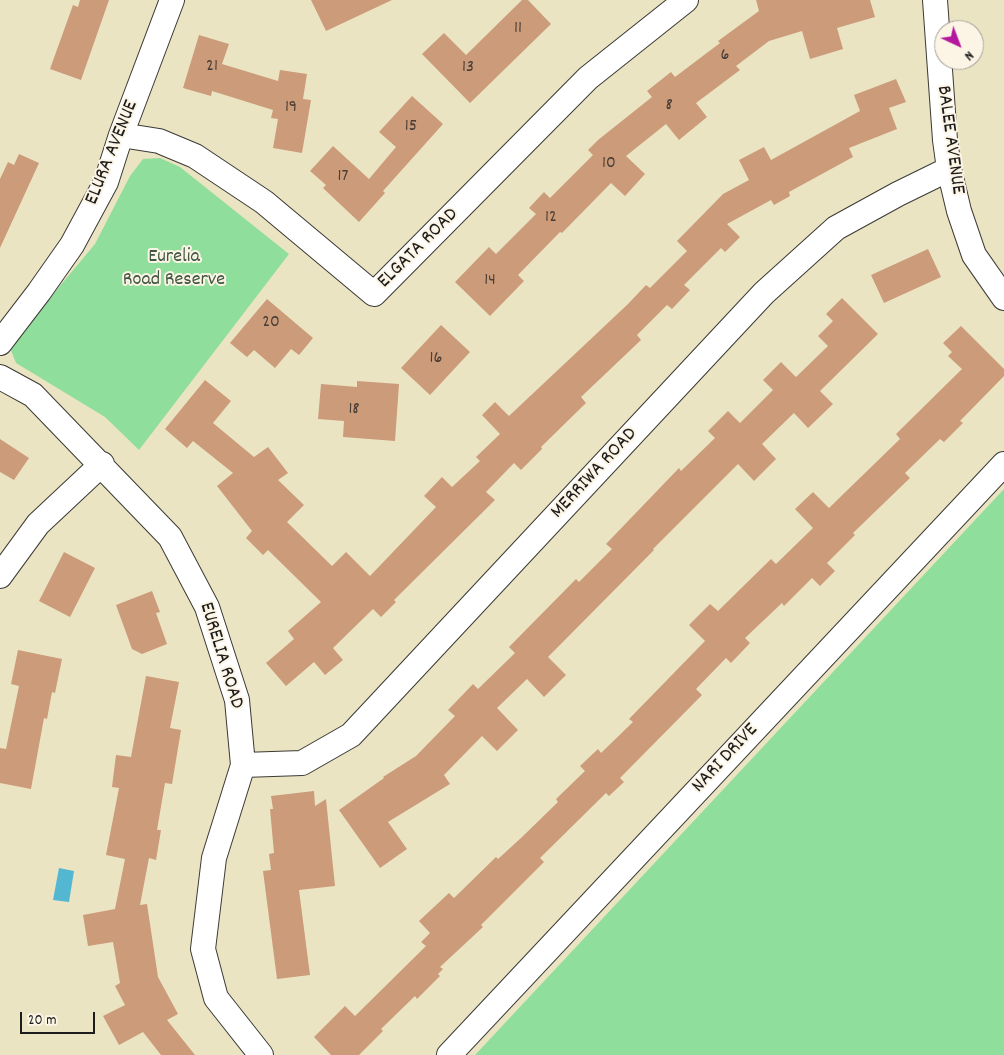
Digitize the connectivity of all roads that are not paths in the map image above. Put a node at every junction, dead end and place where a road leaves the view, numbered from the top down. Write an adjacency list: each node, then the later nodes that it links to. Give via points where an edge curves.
1 (172, 0): 4 (street, ELURA AVENUE)
2 (686, 0): 4 (street, ELGATA ROAD, via 588,78 374,294 264,202 195,156 159,142)
3 (935, 0): 5 (street, BALEE AVENUE)
4 (121, 135): 7 (street, ELURA AVENUE, via 106,182 72,245)
5 (949, 169): 6 (street, BALEE AVENUE, via 974,255); 12 (street, MERRIWA ROAD, via 836,228 764,293 351,735 302,762)
6 (1004, 298)
7 (0, 343)
8 (0, 377): 9 (street, EURELIA ROAD, via 33,395)
9 (102, 464): 11 (street, via 38,524); 12 (street, EURELIA ROAD, via 170,537 207,607 237,700)
10 (1004, 464): 14 (street, NARI DRIVE)
11 (0, 576)
12 (243, 766): 13 (street, EURELIA ROAD, via 214,858 203,950 216,998)
13 (261, 1055)
14 (449, 1055)

